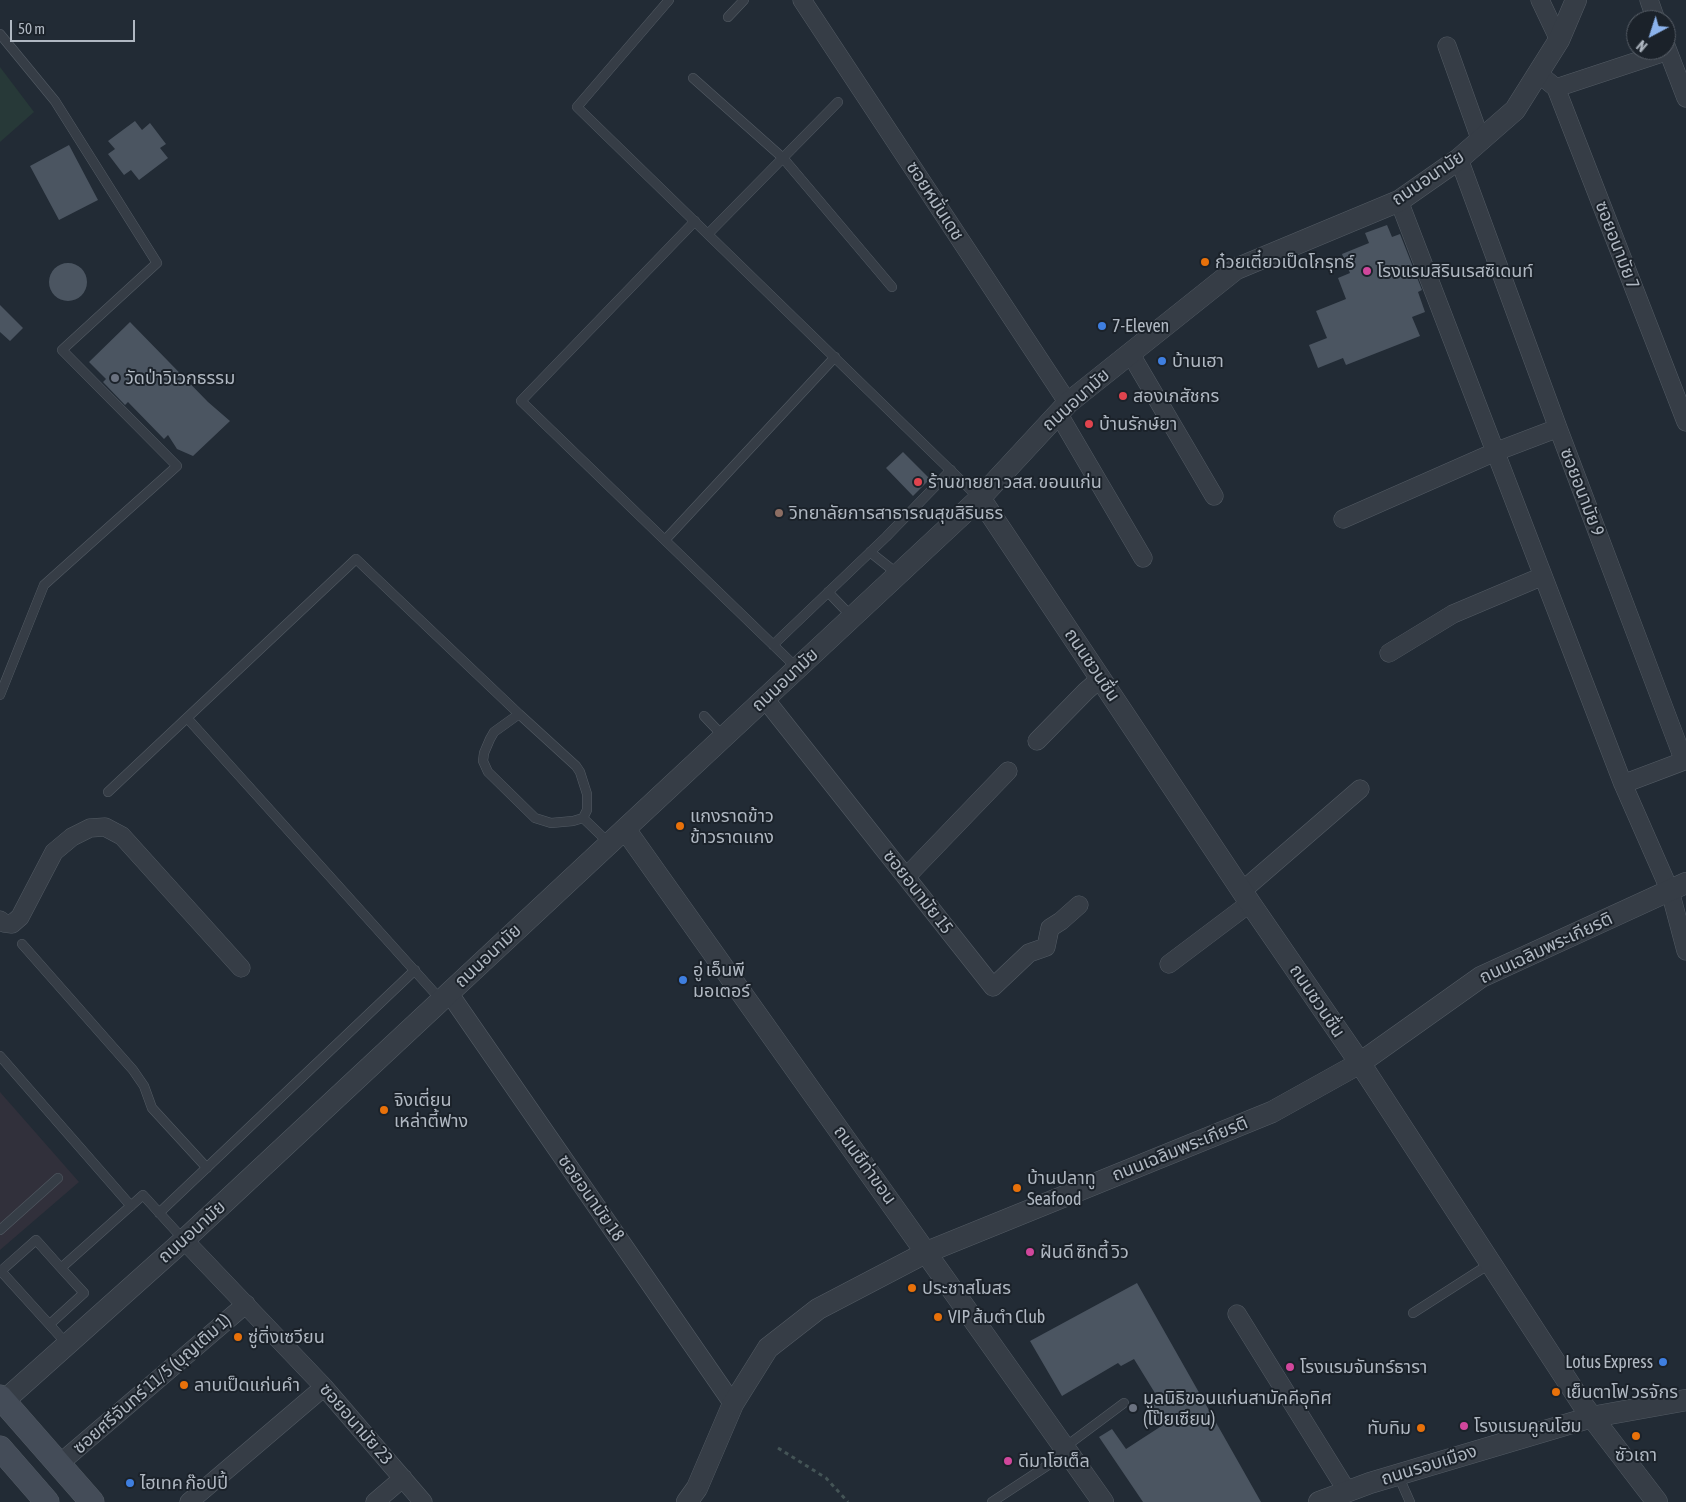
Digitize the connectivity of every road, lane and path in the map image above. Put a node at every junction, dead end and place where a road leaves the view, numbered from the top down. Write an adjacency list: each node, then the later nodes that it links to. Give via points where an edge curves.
1 (669, 0): 21 (lane, via 577,107)
2 (744, 0): 6 (lane)
3 (802, 0): 27 (street, ซอยหมั่นเดช)
4 (1540, 0): 8 (street)
5 (1576, 0): 8 (street, ถนนอนามัย)
6 (728, 17)
7 (0, 34): 46 (lane, via 54,101 157,263 62,350 177,466 44,585)
8 (1559, 40): 12 (street, ถนนอนามัย)
9 (1447, 46): 17 (street)
10 (1634, 60): 14 (street)
11 (1672, 60): 15 (street)
12 (1539, 74): 14 (street, ซอยอนามัย 7); 17 (street, ถนนอนามัย, via 1515,110)
13 (694, 78): 18 (lane)
14 (1556, 88): 26 (street, ซอยอนามัย 7)
15 (1686, 98)
16 (838, 102): 18 (lane)
17 (1481, 141): 19 (street, ถนนอนามัย)
18 (783, 158): 22 (lane); 23 (lane)
19 (1459, 159): 20 (street, ถนนอนามัย); 29 (street, ซอยอนามัย 9)
20 (1399, 201): 24 (street, ถนนอนามัย, via 1236,269); 30 (street)
21 (695, 222): 22 (lane); 35 (lane, via 521,401)
22 (708, 234): 25 (lane)
23 (892, 287)
24 (1130, 353): 27 (street, ถนนอนามัย); 32 (street)
25 (835, 357): 31 (lane); 35 (lane)
26 (1682, 398): 28 (street, ซอยอนามัย 7)
27 (1063, 408): 33 (street, ถนนอนามัย); 37 (street, ซอยหมั่นเดช)
28 (1686, 422)
29 (1558, 428): 30 (street); 54 (street, ซอยอนามัย 9, via 1684,761)
30 (1495, 452): 34 (street); 39 (street)
31 (951, 470): 33 (lane); 36 (lane)
32 (1214, 496)
33 (980, 498): 38 (street, ถนนอนามัย); 45 (street, ถนนชวนชื่น)
34 (1343, 519)
35 (664, 540): 42 (lane)
36 (870, 552): 38 (lane); 40 (lane)
37 (1143, 558)
38 (899, 575): 41 (street, ถนนอนามัย)
39 (1544, 576): 43 (street, via 1453,614); 54 (street)
40 (828, 592): 41 (lane); 42 (lane)
41 (853, 617): 44 (street, ถนนอนามัย)
42 (773, 645): 44 (lane)
43 (1389, 653)
44 (797, 668): 47 (street, ถนนอนามัย)
45 (1101, 678): 52 (street); 62 (street, ถนนชวนชื่น)
46 (0, 695)
47 (765, 699): 51 (street, ถนนอนามัย); 60 (street, ซอยอนามัย 15)
48 (519, 714): 50 (lane, via 356,559); 57 (lane, via 580,772 587,794 587,810); 57 (lane, via 494,732 490,739 483,761 488,772 535,818 551,823)
49 (704, 716): 51 (lane)
50 (188, 719): 56 (lane); 69 (lane)
51 (724, 737): 58 (street, ถนนอนามัย)
52 (1037, 741)
53 (1008, 771): 60 (street)
54 (1623, 784): 61 (street)
55 (1360, 790): 62 (street)
56 (108, 792)
57 (583, 818): 59 (lane)
58 (625, 829): 59 (street, ถนนอนามัย); 79 (street, ถนนชีท่าขอน)
59 (609, 843): 70 (street, ถนนอนามัย)
60 (906, 877): 63 (street, ซอยอนามัย 15, via 994,987 1029,953 1046,947 1050,928)
61 (1678, 887): 66 (street); 72 (street, ถนนเฉลิมพระเกียรติ, via 1481,977)
62 (1246, 897): 67 (street); 72 (street, ถนนชวนชื่น)
63 (1079, 905)
64 (0, 920): 68 (street, via 12,924 20,917 54,852 90,828 105,827 122,836)
65 (22, 944): 73 (lane, via 133,1070 144,1086 152,1108)
66 (1686, 951)
67 (1169, 964)
68 (241, 968)
69 (415, 970): 70 (lane); 73 (lane)
70 (445, 996): 78 (street, ถนนอนามัย); 92 (street, ซอยอนามัย 18)
71 (0, 1056): 75 (lane)
72 (1360, 1063): 79 (street, ถนนเฉลิมพระเกียรติ, via 1272,1112); 80 (street, ถนนชวนชื่น)
73 (207, 1168): 76 (lane)
74 (58, 1178): 77 (lane)
75 (131, 1206): 76 (lane, via 143,1195); 81 (lane)
76 (160, 1213): 78 (lane)
77 (0, 1230)
78 (184, 1240): 83 (street, ซอยอนามัย 23); 87 (street, ถนนอนามัย)
79 (927, 1252): 92 (street, ถนนเฉลิมพระเกียรติ, via 818,1309 768,1348); 96 (street, ถนนชีท่าขอน)
80 (1491, 1262): 84 (lane); 93 (street, ถนนชวนชื่น)
81 (61, 1268): 82 (lane, via 36,1240); 86 (lane, via 84,1293)
82 (1, 1271): 86 (lane)
83 (246, 1304): 88 (street, ซอยอนามัย 23); 97 (street, ซอยศรีจันทร์ 11/5 (บุญเติม 1))
84 (1412, 1313)
85 (1237, 1314): 100 (street)
86 (50, 1324): 87 (lane)
87 (67, 1344): 90 (street, ถนนอนามัย)
88 (324, 1387): 99 (street, ซอยอนามัย 23); 104 (street)
89 (1686, 1400): 93 (street, ถนนรอบเมือง)
90 (1, 1401): 97 (main road)
91 (1124, 1403): 96 (lane)
92 (733, 1404): 107 (street, ถนนเฉลิมพระเกียรติ, via 697,1488)
93 (1592, 1417): 98 (street, ถนนรอบเมือง); 112 (street, ถนนชวนชื่น)
94 (0, 1448): 101 (main road)
95 (778, 1448): 108 (path, via 826,1478)
96 (1066, 1450): 102 (street, ถนนชีท่าขอน); 109 (lane)
97 (58, 1464): 103 (main road)
98 (1398, 1474): 100 (street, ถนนรอบเมือง); 111 (lane)
99 (403, 1478): 105 (street); 106 (street, ซอยอนามัย 23)
100 (1347, 1491): 110 (street, ถนนรอบเมือง)
101 (41, 1500)
102 (1097, 1500)
103 (92, 1502)
104 (189, 1502)
105 (376, 1502)
106 (423, 1502)
107 (687, 1502)
108 (848, 1502)
109 (992, 1502)
110 (1319, 1502)
111 (1410, 1502)
112 (1657, 1502)

